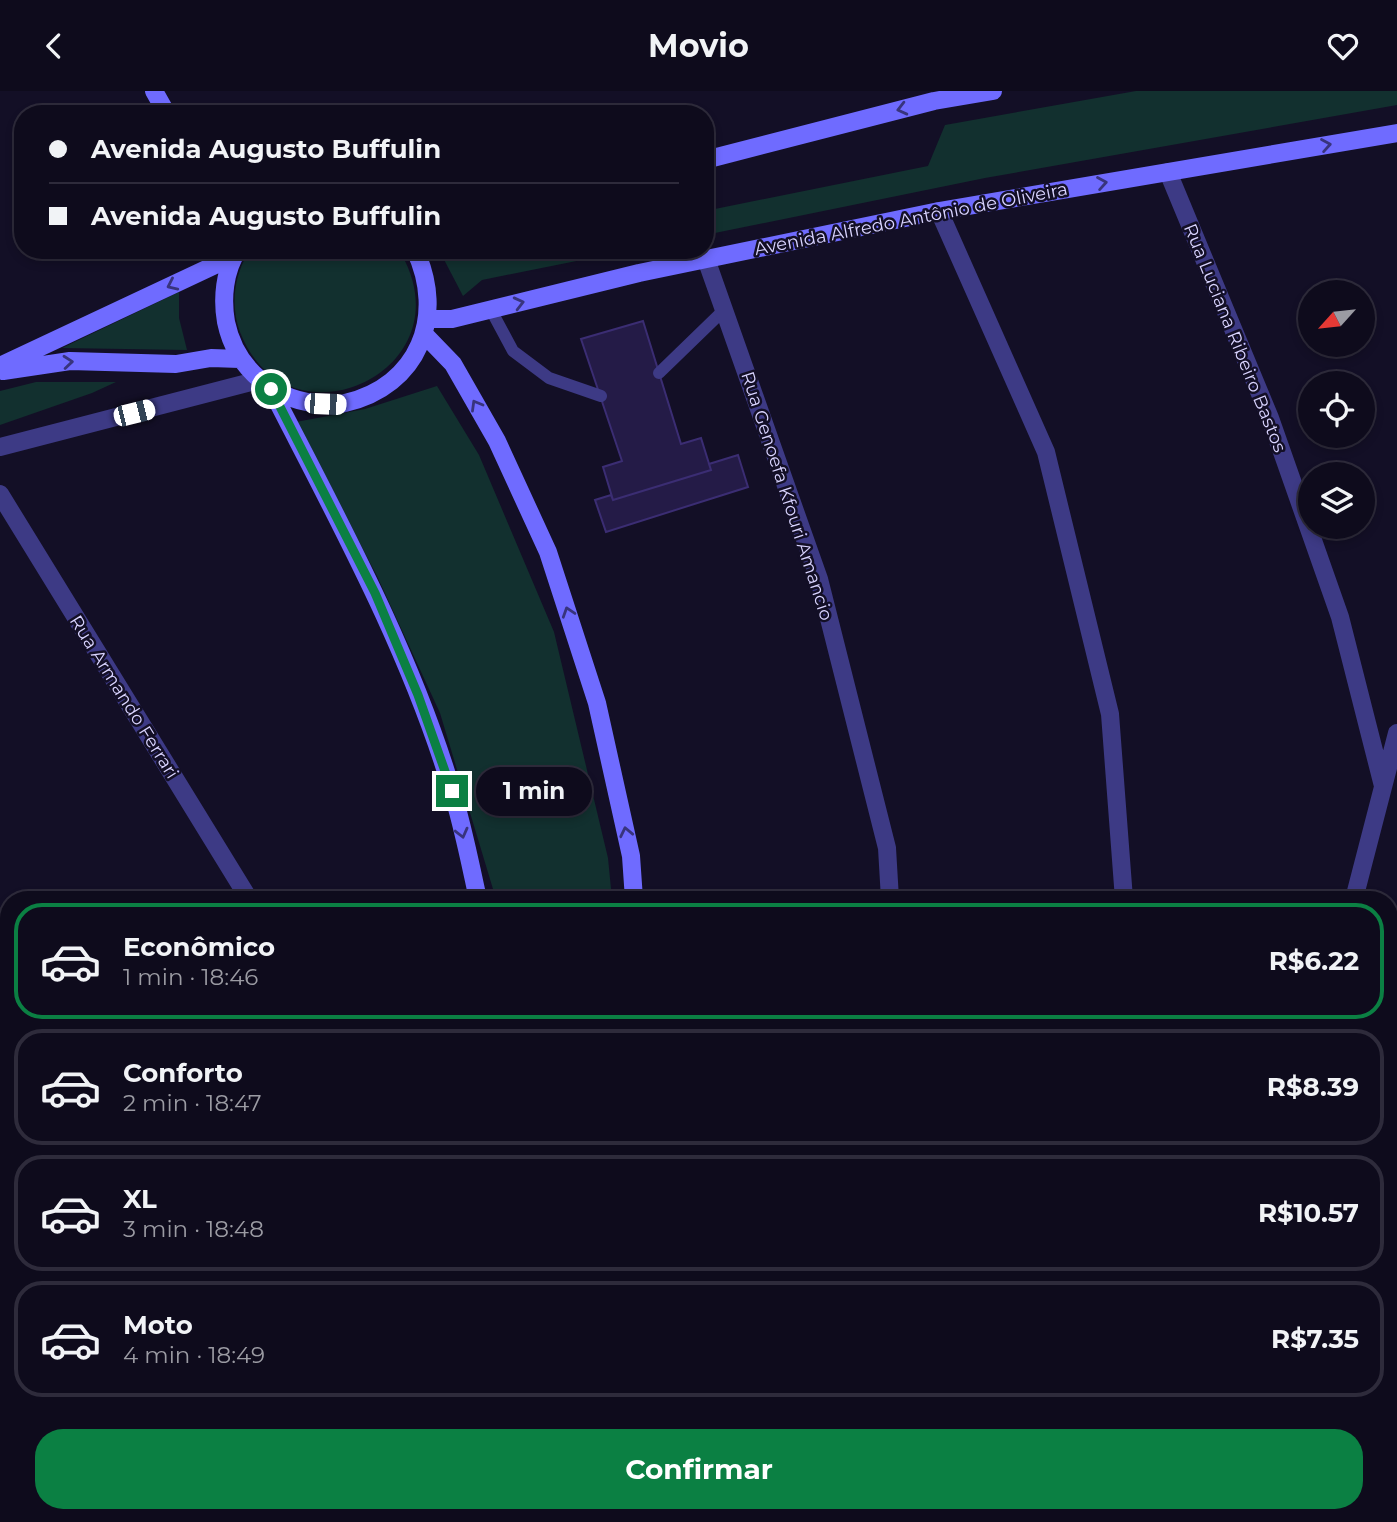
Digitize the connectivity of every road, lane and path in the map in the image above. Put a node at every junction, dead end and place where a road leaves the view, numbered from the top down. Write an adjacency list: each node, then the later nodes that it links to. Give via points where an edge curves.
1 (993, 91): 2 (main road)
2 (931, 96): 4 (main road, one-way to 4)
3 (1397, 133): 5 (main road, Avenida Alfredo Antônio de Oliveira, one-way to 3)
4 (714, 157)
5 (1168, 172): 6 (main road, Avenida Alfredo Antônio de Oliveira, one-way to 5); 22 (street, Rua Luciana Ribeiro Bastos, via 1270,418 1340,617)
6 (939, 211): 7 (main road, Avenida Alfredo Antônio de Oliveira); 27 (street, via 1046,452 1110,714)
7 (714, 257)
8 (224, 259): 15 (main road, one-way to 15)
9 (234, 259): 17 (main road, via 225,281 224,308 229,334)
10 (420, 259): 14 (main road, via 429,293)
11 (706, 259): 12 (main road, Avenida Alfredo Antônio de Oliveira, one-way to 11); 13 (street, Rua Genoefa Kfouri Amancio)
12 (491, 310): 14 (main road, Avenida Alfredo Antônio de Oliveira); 18 (lane, via 513,351 549,378)
13 (724, 310): 16 (lane); 26 (street, Rua Genoefa Kfouri Amancio, via 819,579 887,848)
14 (426, 327): 17 (main road, via 407,367 378,392 343,404 306,403); 25 (main road, one-way to 14, via 631,856 597,703 548,552 497,441)
15 (0, 369): 17 (main road, one-way to 17, via 71,361 176,363 211,358)
16 (659, 373)
17 (254, 374): 19 (street, via 214,393); 24 (main road, one-way to 24, via 375,593 452,791)
18 (601, 396)
19 (0, 447)
20 (0, 494): 23 (street, Rua Armando Ferrari)
21 (1397, 733): 22 (street)
22 (1383, 786): 28 (street)
23 (244, 891)
24 (476, 891)
25 (633, 891)
26 (890, 891)
27 (1123, 891)
28 (1356, 891)

